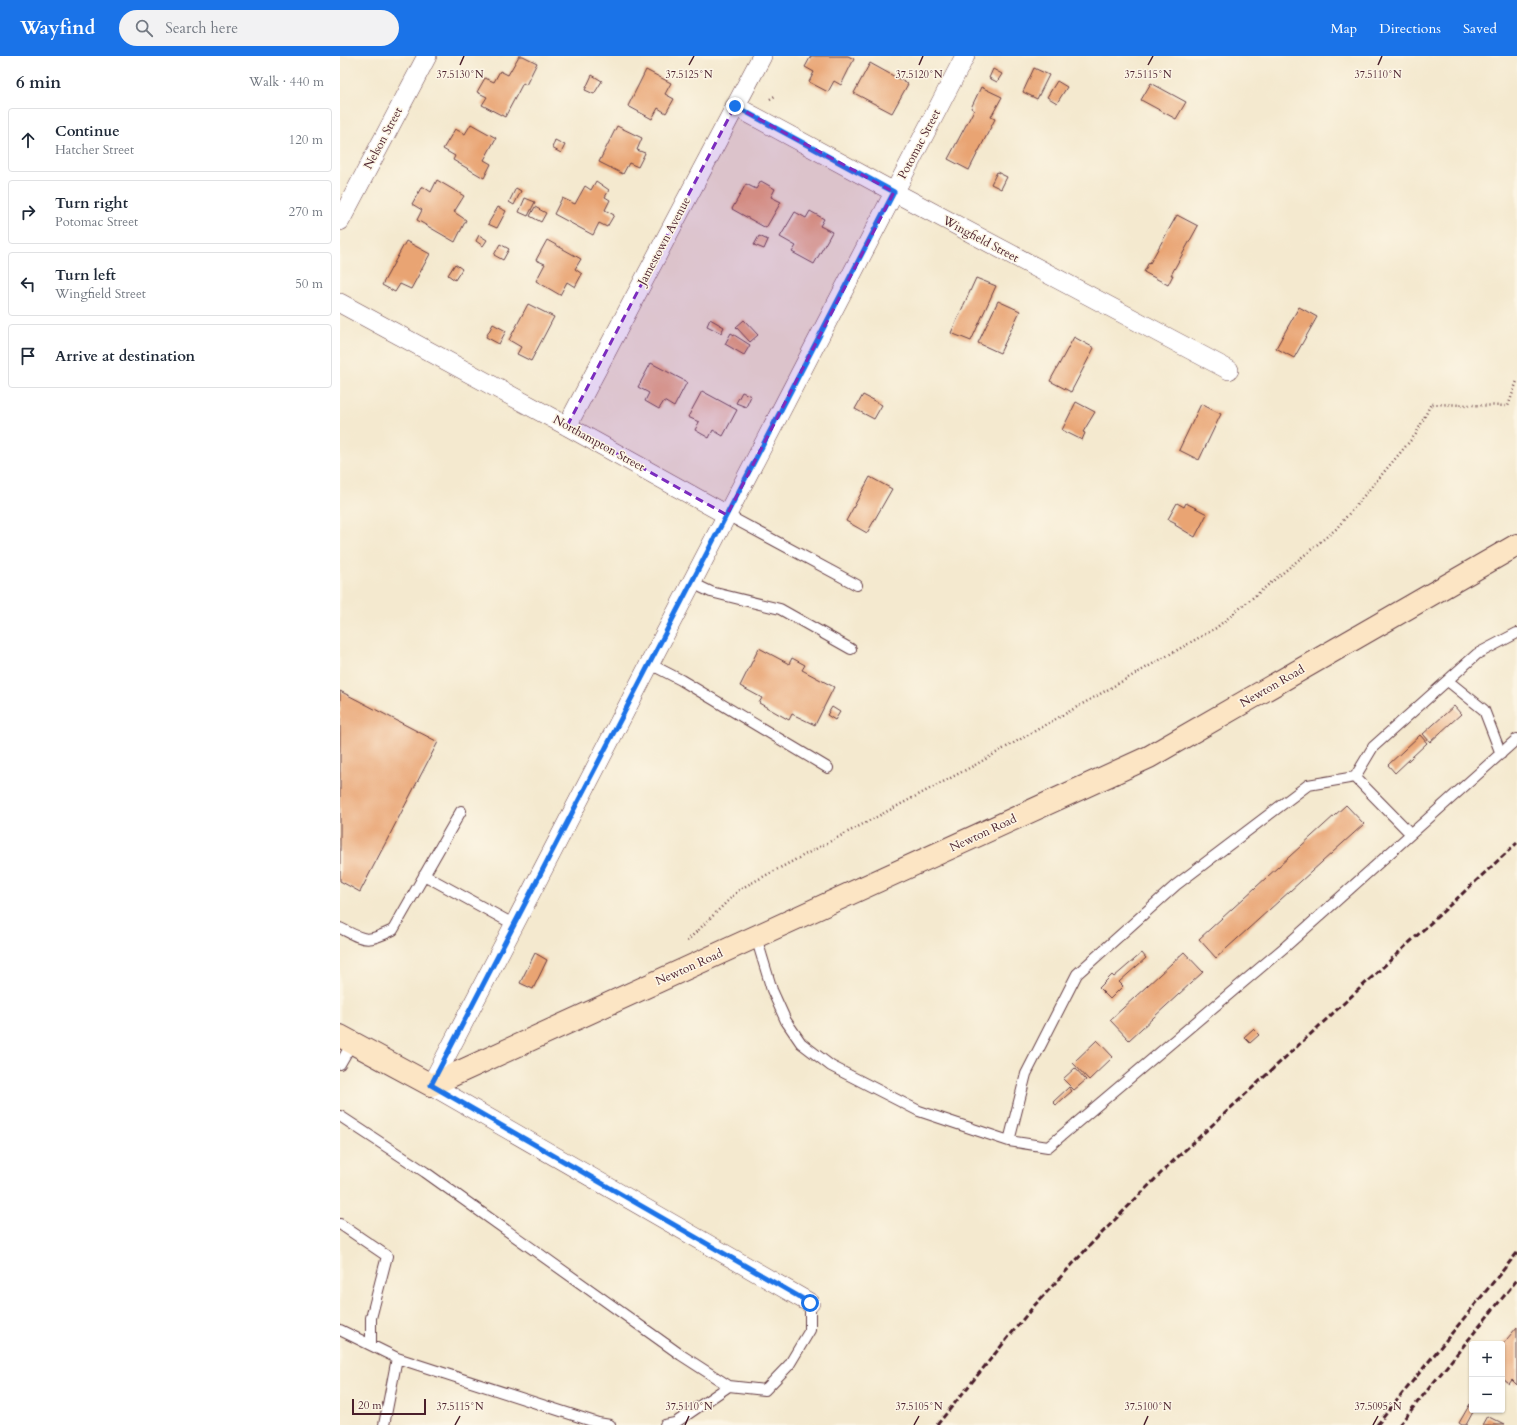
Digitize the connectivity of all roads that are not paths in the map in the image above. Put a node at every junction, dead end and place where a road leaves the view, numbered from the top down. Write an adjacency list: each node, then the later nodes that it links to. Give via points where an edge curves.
1 (427, 56): 6 (street, Nelson Street)
2 (762, 56): 4 (street, Jamestown Avenue)
3 (965, 56): 5 (street, Potomac Street)
4 (735, 106): 5 (street, Wingfield Street); 9 (street, Jamestown Avenue)
5 (894, 192): 8 (street, Wingfield Street); 10 (street, Potomac Street)
6 (340, 221)
7 (340, 303): 9 (street, Northampton Street)
8 (1229, 370)
9 (567, 426): 10 (street, Northampton Street)
10 (727, 515): 12 (street, Potomac Street); 13 (lane, Northampton Street)
11 (1517, 545): 27 (street, Newton Road, via 1150,757)
12 (692, 583): 15 (lane, via 711,592 780,609); 16 (street, Potomac Street)
13 (857, 584)
14 (1517, 633): 17 (lane, via 1477,654)
15 (851, 649)
16 (650, 664): 20 (lane); 25 (street, Potomac Street)
17 (1448, 681): 19 (lane, via 1484,710); 21 (lane, via 1373,747)
18 (1517, 739): 19 (lane)
19 (1500, 754): 23 (lane)
20 (828, 768)
21 (1355, 777): 23 (lane); 32 (lane, via 1308,785 1176,884 1077,974 1026,1074)
22 (461, 811): 24 (lane)
23 (1410, 834): 32 (lane, via 1286,946 1048,1146)
24 (424, 875): 25 (lane); 26 (lane, via 393,930 373,939 361,938)
25 (514, 925): 30 (street, Potomac Street)
26 (340, 928)
27 (756, 937): 30 (street, Newton Road); 32 (lane, via 772,990 786,1021 801,1042 831,1066 919,1111)
28 (346, 1040): 29 (lane); 30 (street)
29 (340, 1064)
30 (431, 1085): 34 (street)
31 (340, 1116): 38 (lane, via 425,1172 681,1355)
32 (1009, 1141)
33 (340, 1224): 36 (lane, via 387,1256 372,1318)
34 (810, 1303): 38 (lane, via 810,1330 789,1365 765,1390)
35 (340, 1330): 36 (lane)
36 (371, 1345): 37 (lane)
37 (397, 1358): 39 (lane); 40 (lane)
38 (730, 1386): 41 (lane, via 674,1423)
39 (384, 1425)
40 (610, 1425)
41 (665, 1425)

